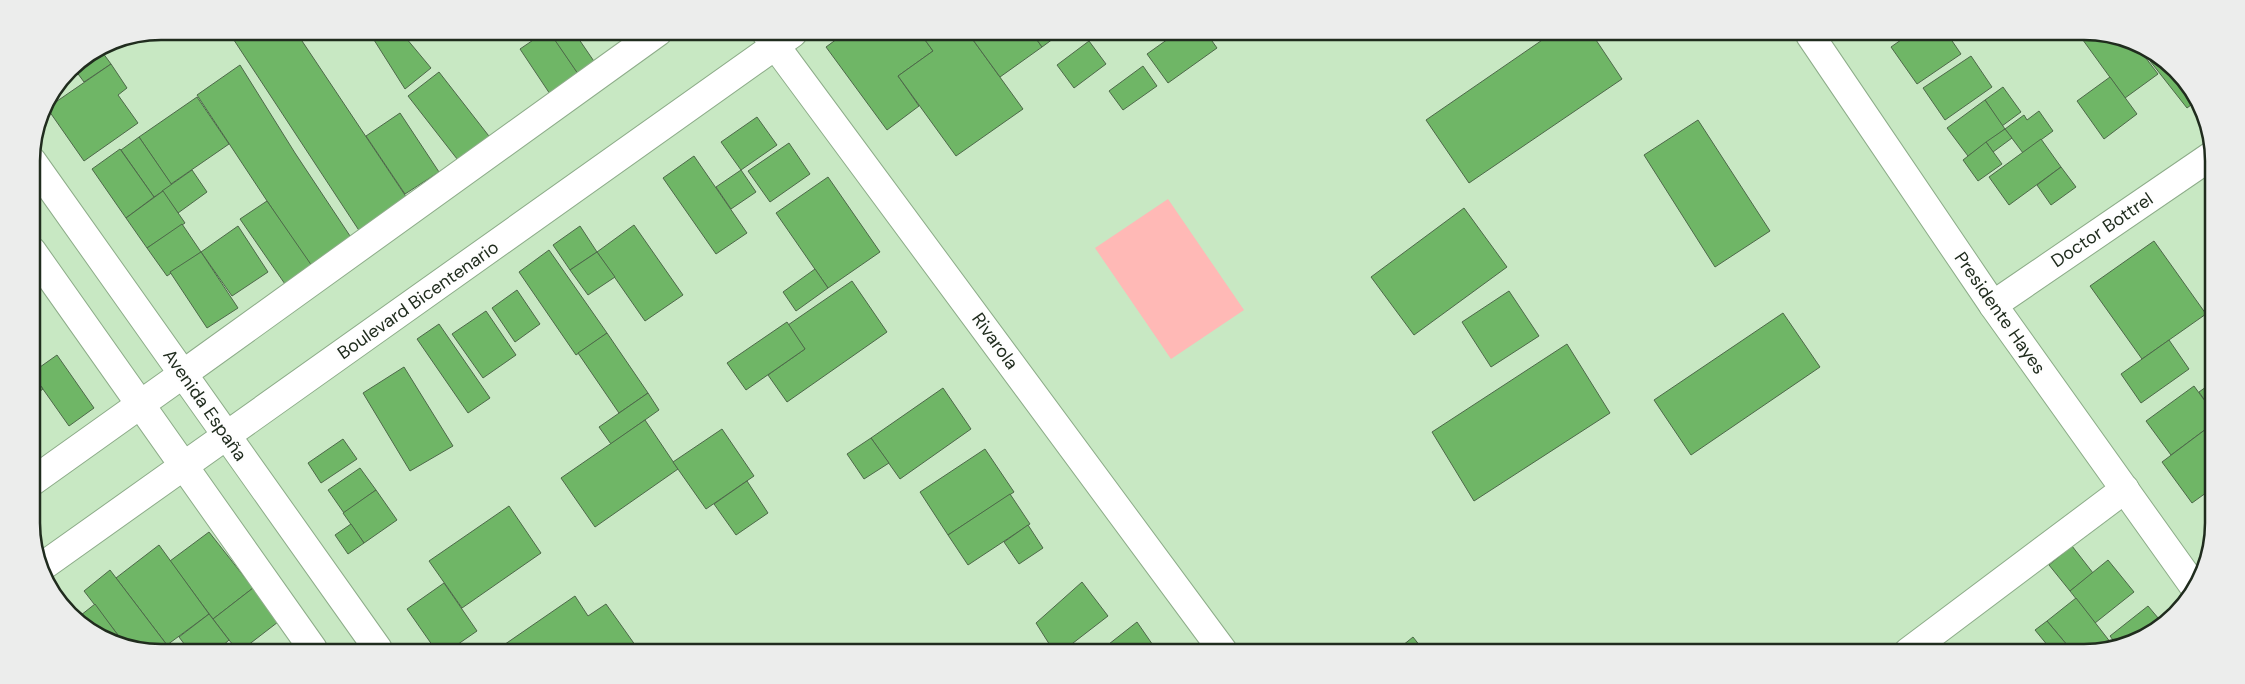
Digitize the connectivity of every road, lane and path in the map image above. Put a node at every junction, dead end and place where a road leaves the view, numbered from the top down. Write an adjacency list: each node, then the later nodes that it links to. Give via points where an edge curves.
1 (647, 40): 9 (street)
2 (774, 40): 11 (street, Boulevard Bicentenario)
3 (780, 40): 19 (street, Rivarola)
4 (1813, 40): 8 (street, Presidente Hayes)
5 (2205, 160): 8 (street, Doctor Bottrel)
6 (40, 172): 9 (street, Avenida España)
7 (40, 262): 10 (street)
8 (1993, 305): 14 (street, Presidente Hayes)
9 (183, 374): 10 (street); 11 (street, Avenida España)
10 (141, 404): 12 (street); 13 (street)
11 (227, 436): 12 (street, Boulevard Bicentenario); 18 (street, Avenida España)
12 (185, 465): 15 (street, Boulevard Bicentenario); 17 (street)
13 (40, 476)
14 (2125, 489): 16 (street, Presidente Hayes); 20 (street)
15 (47, 563)
16 (2190, 581)
17 (310, 644)
18 (374, 644)
19 (1217, 644)
20 (1919, 644)

